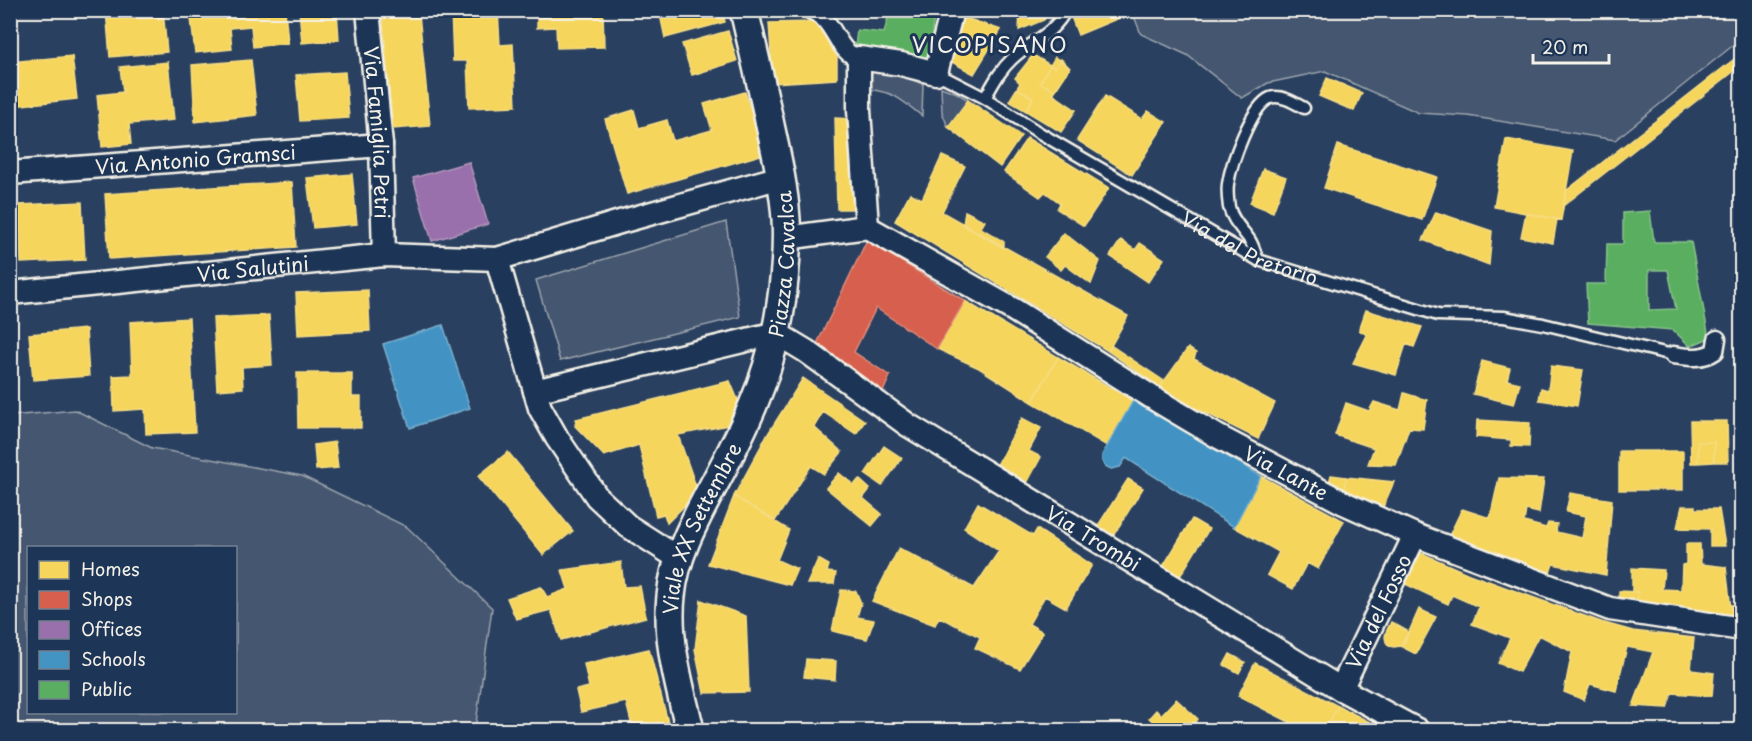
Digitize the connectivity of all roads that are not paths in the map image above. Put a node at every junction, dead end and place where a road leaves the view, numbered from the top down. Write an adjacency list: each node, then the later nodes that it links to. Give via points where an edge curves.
1 (368, 10): 10 (street, Via Famiglia Petri)
2 (744, 10): 12 (street)
3 (810, 10): 6 (street, via 822,16 851,56)
4 (952, 10): 7 (street)
5 (1065, 10): 8 (lane, via 1047,33 1000,71)
6 (859, 57): 7 (street, Via del Pretorio); 13 (street)
7 (936, 73): 8 (lane, Via del Pretorio)
8 (985, 98): 17 (lane, Via del Pretorio)
9 (1305, 108): 17 (lane, via 1285,98 1272,97 1260,104 1231,169 1227,187 1229,207 1251,240)
10 (381, 145): 11 (street, Via Antonio Gramsci); 15 (street, Via Famiglia Petri)
11 (10, 172)
12 (781, 177): 14 (street, Piazza Cavalca); 16 (street, Piazza Cavalca)
13 (867, 227): 14 (street); 23 (street, Via Lante, via 1014,310 1216,436)
14 (786, 238): 19 (street, Piazza Cavalca)
15 (384, 255): 16 (street, Via Salutini); 18 (street, Via Salutini)
16 (497, 259): 22 (street)
17 (1258, 260): 21 (lane, Via del Pretorio, via 1438,315 1504,317)
18 (10, 293)
19 (776, 333): 22 (street, Piazza Cavalca); 24 (street, Viale XX Settembre, via 753,406); 26 (street, Via Trombi, via 918,431)
20 (1717, 339): 21 (street, via 1715,351 1704,357)
21 (1673, 355)
22 (535, 391): 24 (street, via 557,438 597,497 628,526)
23 (1414, 535): 25 (street, Via Lante, via 1611,609); 26 (street, Via del Fosso)
24 (678, 558): 27 (street, Viale XX Settembre, via 670,625)
25 (1741, 633)
26 (1341, 689): 28 (street, Via Trombi)
27 (690, 730)
28 (1417, 730)

